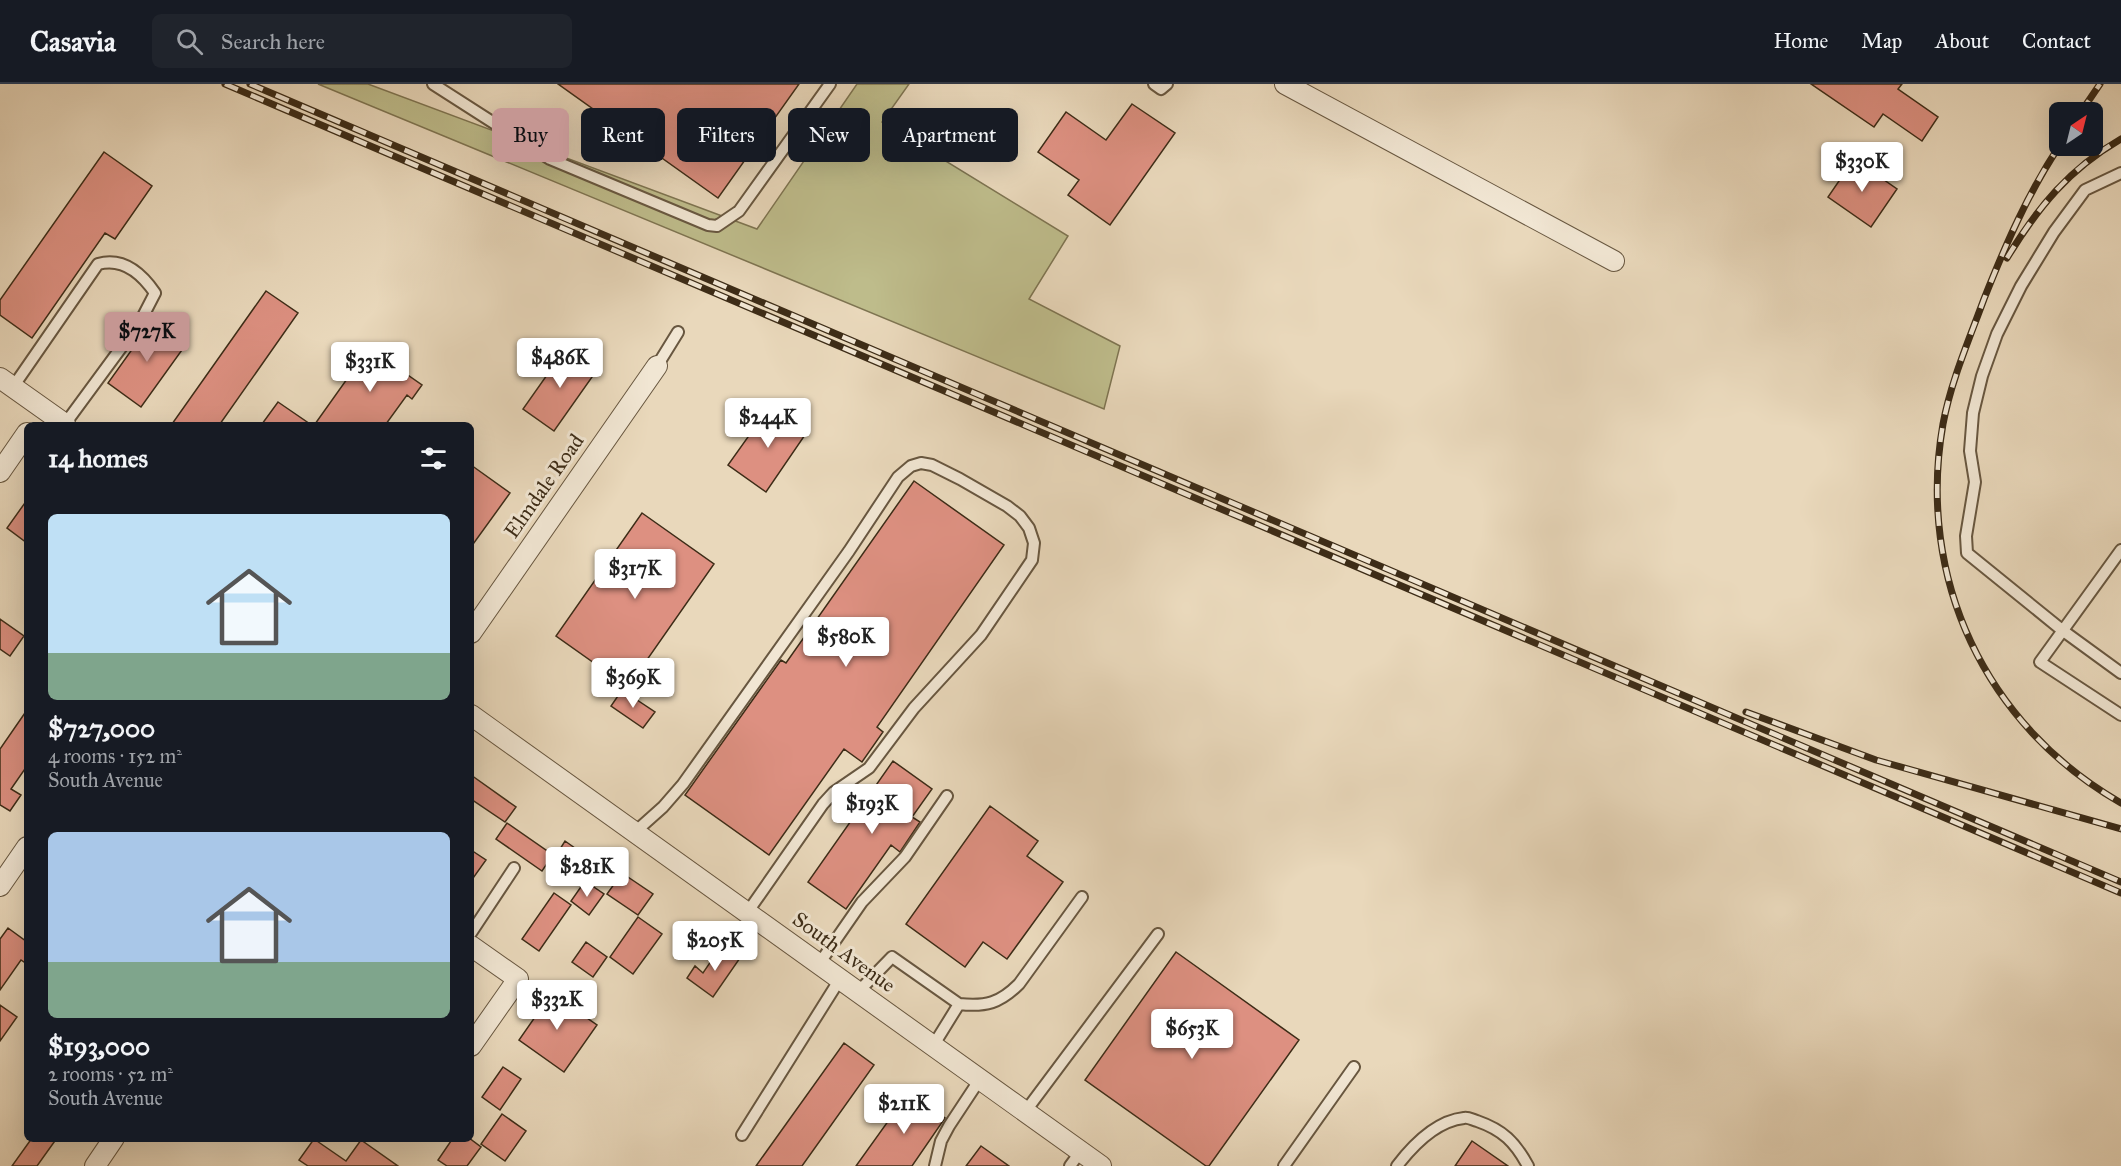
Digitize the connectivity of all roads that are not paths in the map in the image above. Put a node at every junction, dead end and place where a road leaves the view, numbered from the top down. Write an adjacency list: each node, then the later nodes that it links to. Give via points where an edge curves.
1 (433, 84): 2 (lane, via 550,159 708,225 717,225 739,211)
2 (830, 84)
3 (1154, 84): 4 (lane, via 1161,89)
4 (1167, 84)
5 (1285, 84): 6 (street)
6 (1308, 89): 8 (street)
7 (2121, 173): 19 (lane, via 2085,190 2020,286 1997,334 1973,413 1970,451 1975,482 1967,554)
8 (1614, 261)
9 (678, 332): 10 (lane)
10 (657, 366): 18 (street, Elmdale Road)
11 (6, 382): 12 (street); 14 (lane, via 98,264 110,261 126,265 145,278 155,293 140,322)
12 (39, 417): 13 (street)
13 (58, 422)
14 (66, 422)
15 (24, 437): 16 (street)
16 (0, 472)
17 (2121, 550): 19 (lane)
18 (474, 629)
19 (2062, 630): 20 (lane); 21 (lane, via 2040,662)
20 (2121, 673)
21 (2121, 716)
22 (474, 717): 24 (street, South Avenue)
23 (947, 796): 33 (lane, via 905,857 862,902)
24 (635, 832): 29 (street, South Avenue); 29 (lane, via 683,784 898,477 911,466 932,465 1007,506 1029,528 1034,543 1032,560 1017,584 981,634 914,708 869,768 823,804)
25 (24, 851): 27 (street)
26 (514, 868): 30 (lane)
27 (0, 886)
28 (1082, 897): 36 (lane, via 1007,996 994,1003)
29 (747, 913): 33 (street, South Avenue)
30 (474, 928)
31 (1158, 934): 41 (lane)
32 (474, 948): 37 (street, via 518,979)
33 (819, 964): 34 (street, South Avenue)
34 (840, 979): 35 (street, South Avenue); 42 (lane)
35 (858, 992): 36 (lane, via 892,957); 38 (street, South Avenue)
36 (959, 1004): 38 (lane)
37 (474, 1042)
38 (933, 1046): 40 (street, South Avenue)
39 (1354, 1067): 48 (lane)
40 (980, 1079): 41 (street, South Avenue); 46 (lane, via 941,1141)
41 (1025, 1112): 44 (street, South Avenue)
42 (742, 1135)
43 (111, 1142): 45 (street)
44 (1075, 1159): 47 (street, South Avenue)
45 (95, 1166)
46 (935, 1166)
47 (1101, 1166)
48 (1284, 1166)
49 (1397, 1166): 50 (lane, via 1436,1127 1465,1117 1495,1127 1517,1146)
50 (1528, 1166)

